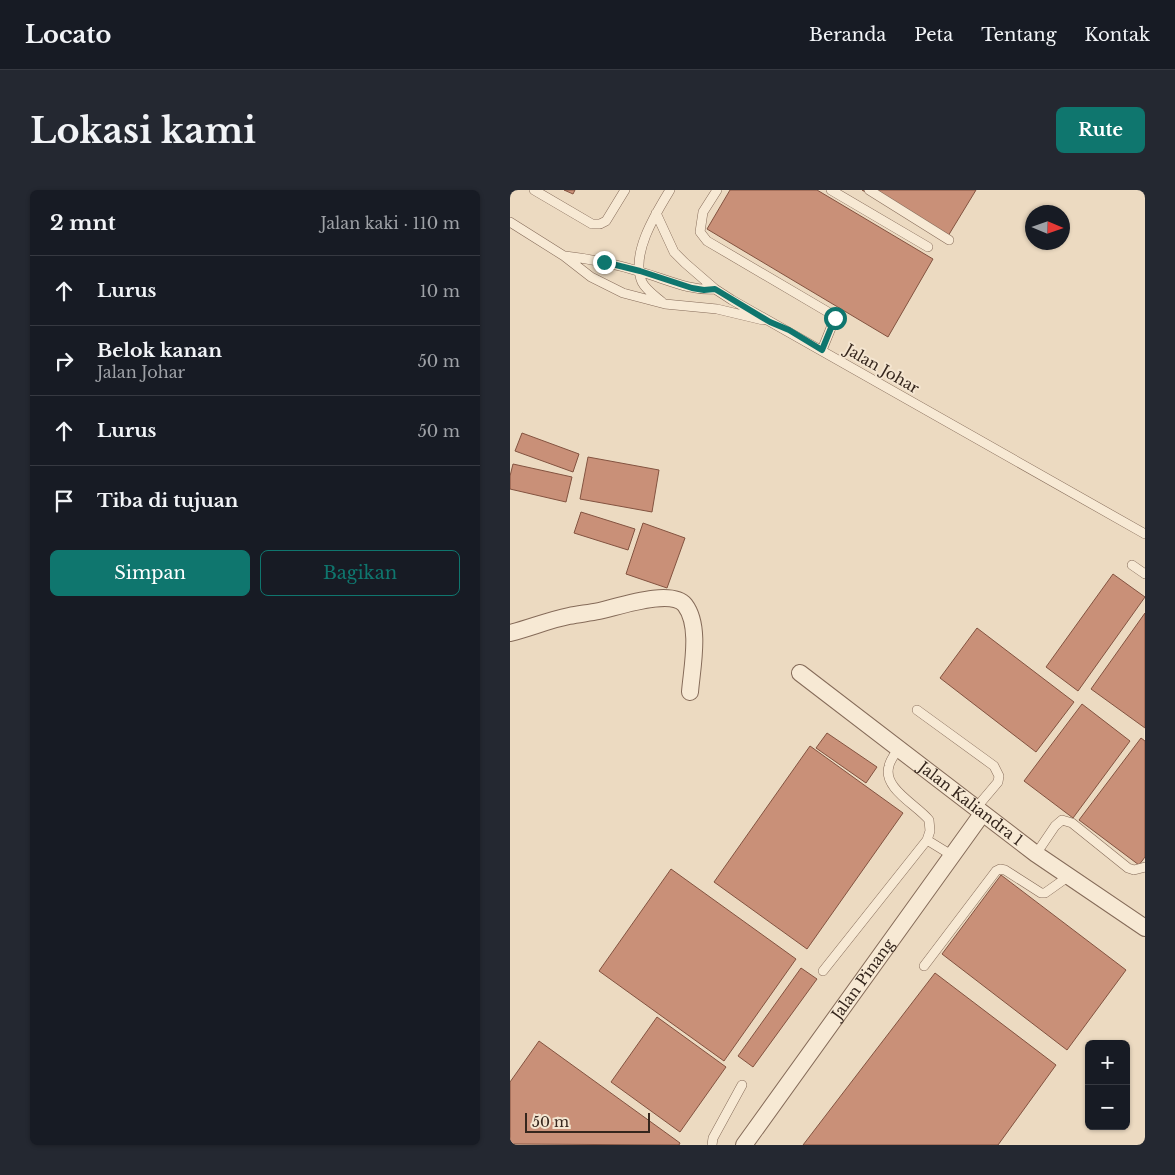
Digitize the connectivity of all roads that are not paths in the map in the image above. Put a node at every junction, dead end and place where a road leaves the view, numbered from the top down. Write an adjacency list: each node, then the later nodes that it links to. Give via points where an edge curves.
1 (534, 190): 2 (lane, via 592,224 600,224 606,221)
2 (624, 190)
3 (670, 190): 7 (lane)
4 (717, 190): 16 (lane, via 703,212 700,232 707,241 833,315 835,318)
5 (831, 190): 10 (lane)
6 (869, 190): 9 (lane)
7 (656, 213): 12 (lane, via 640,252); 13 (lane, Jalan Johar, via 674,252)
8 (510, 222): 11 (lane)
9 (949, 240)
10 (928, 247)
11 (564, 256): 12 (lane); 14 (lane, via 592,277 623,293)
12 (640, 271): 13 (lane, via 692,288); 14 (lane, via 642,282)
13 (715, 289): 15 (lane, Jalan Johar)
14 (665, 304): 15 (lane, via 717,309)
15 (770, 322): 16 (lane, Jalan Johar)
16 (822, 350): 17 (lane, Jalan Johar)
17 (1145, 534)
18 (1132, 565): 19 (lane)
19 (1145, 574)
20 (510, 633): 22 (street, via 628,603 671,599 684,604 691,617 694,640)
21 (800, 673): 24 (street, Jalan Kaliandra 1)
22 (690, 692)
23 (917, 710): 25 (lane, via 994,766 998,782)
24 (898, 749): 25 (street, Jalan Kaliandra 1); 26 (lane, via 889,766 888,777 891,786 929,820)
25 (979, 811): 27 (street, Jalan Kaliandra 1); 28 (street, Jalan Pinang)
26 (927, 840): 28 (lane); 33 (lane)
27 (1036, 854): 29 (lane, via 1062,820 1072,823 1128,868); 30 (street, Jalan Kaliandra 1)
28 (954, 856): 36 (street, Jalan Pinang)
29 (1145, 867)
30 (1069, 876): 31 (street, Jalan Kaliandra 1); 32 (lane, via 1041,893 1006,870 996,870)
31 (1145, 928)
32 (924, 966)
33 (823, 971)
34 (742, 1085): 35 (lane)
35 (712, 1145)
36 (745, 1145)

